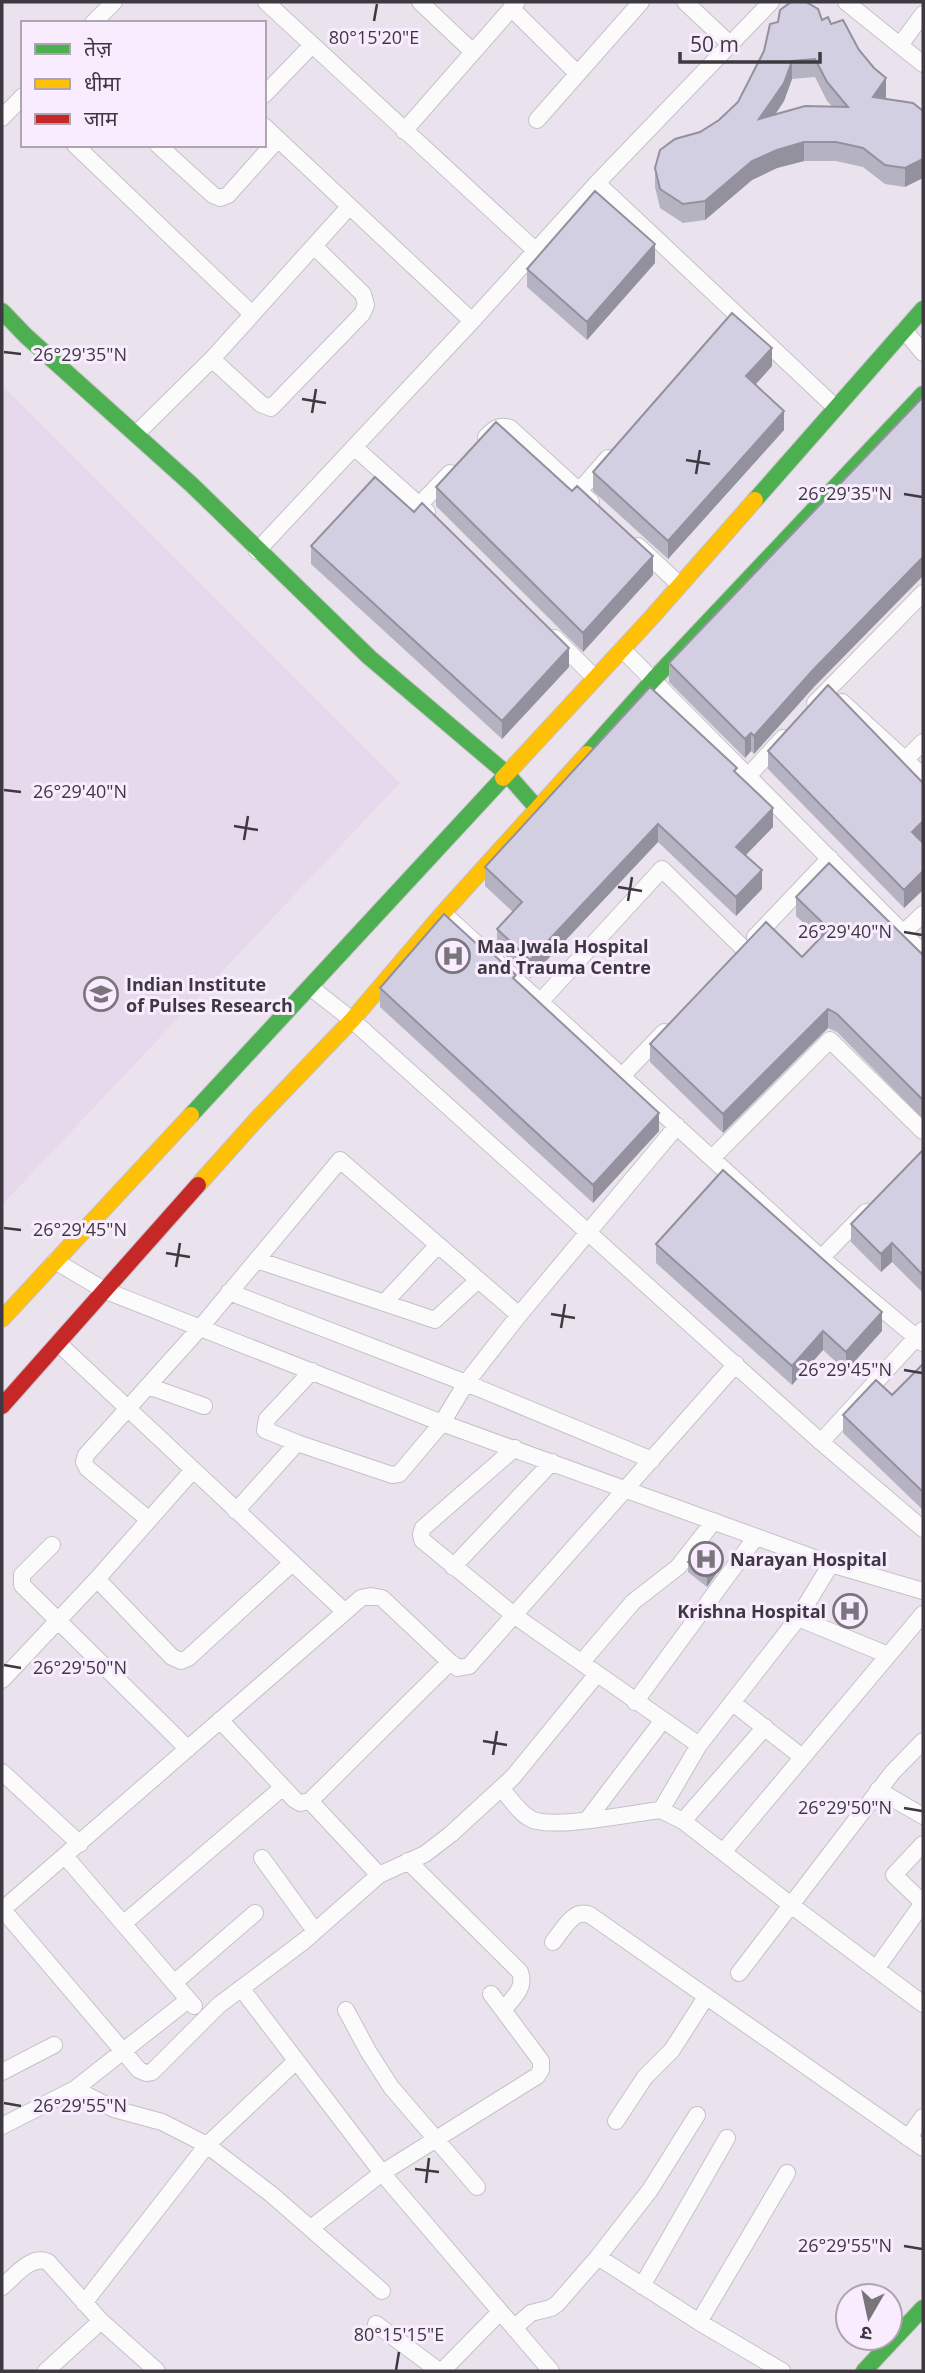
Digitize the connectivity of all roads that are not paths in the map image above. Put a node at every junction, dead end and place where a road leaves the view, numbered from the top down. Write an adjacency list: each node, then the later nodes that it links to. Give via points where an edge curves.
1 (114, 2): 10 (street)
2 (266, 2): 11 (street)
3 (420, 2): 14 (street)
4 (641, 2): 16 (street)
5 (685, 2): 12 (street)
6 (771, 2): 12 (street)
7 (846, 2): 13 (street)
8 (514, 5): 14 (street); 16 (street)
9 (923, 14): 13 (street)
10 (95, 21)
11 (312, 45): 17 (street); 22 (street)
12 (731, 45): 26 (street)
13 (900, 45): 15 (street)
14 (473, 52): 22 (street)
15 (923, 64)
16 (577, 73): 20 (street)
17 (266, 93)
18 (21, 98): 19 (street)
19 (2, 118)
20 (537, 120)
21 (266, 128): 23 (street)
22 (404, 131): 29 (street)
23 (278, 139): 25 (street, via 228,195 220,198); 27 (street)
24 (77, 147): 32 (street)
25 (160, 147)
26 (597, 183): 29 (street); 38 (street, via 730,317)
27 (349, 207): 28 (street); 33 (street)
28 (314, 246): 32 (street); 36 (street, via 363,294 362,314 271,408)
29 (536, 251): 33 (street)
30 (923, 309): 34 (street)
31 (2, 311): 39 (street)
32 (252, 314): 36 (street)
33 (472, 321): 40 (street)
34 (904, 330): 35 (street); 38 (street)
35 (923, 353)
36 (212, 359): 39 (street)
37 (923, 394): 55 (street)
38 (835, 407): 50 (street)
39 (136, 434): 49 (street)
40 (355, 447): 45 (street); 49 (street)
41 (476, 447): 44 (street, via 494,428 510,428)
42 (616, 449): 44 (street)
43 (457, 466): 45 (street)
44 (579, 491): 46 (street)
45 (420, 505): 47 (street)
46 (599, 510)
47 (439, 524)
48 (629, 538): 50 (street)
49 (257, 551): 59 (street, via 369,657)
50 (680, 585): 53 (street)
51 (923, 593): 56 (street)
52 (547, 630): 54 (street)
53 (622, 649): 54 (street); 55 (street)
54 (595, 678): 59 (street)
55 (654, 679): 60 (street); 62 (street)
56 (827, 689): 58 (street); 60 (street)
57 (923, 742): 58 (street)
58 (906, 759): 61 (street)
59 (508, 774): 62 (street); 68 (street)
60 (749, 775): 63 (street)
61 (923, 776)
62 (537, 808): 64 (street)
63 (830, 858): 66 (street); 69 (street, via 739,954 662,869)
64 (443, 913): 69 (street); 71 (street)
65 (923, 914): 66 (street)
66 (903, 933): 67 (street)
67 (923, 953)
68 (310, 987): 71 (street); 81 (street)
69 (540, 1002): 72 (street)
70 (678, 1017): 72 (street)
71 (352, 1020): 77 (street); 83 (street)
72 (622, 1076): 73 (street)
73 (677, 1126): 75 (street); 77 (street)
74 (923, 1131): 75 (street, via 830,1041)
75 (712, 1158): 79 (street)
76 (877, 1201): 79 (street)
77 (589, 1234): 86 (street); 91 (street)
78 (438, 1245): 80 (street, via 340,1160); 82 (street); 85 (street)
79 (821, 1258): 89 (street)
80 (257, 1260): 84 (street); 85 (street)
81 (55, 1261): 83 (street); 87 (street)
82 (478, 1280): 85 (street, via 435,1320); 86 (street)
83 (104, 1290): 88 (street); 90 (street)
84 (229, 1292): 88 (street); 93 (street)
85 (384, 1303)
86 (519, 1315): 93 (street)
87 (2, 1319)
88 (200, 1328): 92 (street); 94 (street)
89 (921, 1337): 99 (street)
90 (58, 1343): 95 (street); 97 (street)
91 (736, 1364): 99 (street); 102 (street)
92 (312, 1371): 98 (street); 100 (street, via 264,1425 270,1433)
93 (466, 1383): 98 (street); 102 (street)
94 (148, 1386): 96 (street); 97 (street)
95 (2, 1406)
96 (204, 1406)
97 (128, 1409): 104 (street); 107 (street, via 84,1462)
98 (442, 1423): 100 (street, via 399,1474 392,1475); 101 (street)
99 (821, 1442): 109 (street)
100 (297, 1443): 106 (street)
101 (515, 1448): 103 (street); 114 (street, via 423,1528 422,1540)
102 (652, 1460): 105 (street)
103 (552, 1462): 105 (street); 114 (street)
104 (193, 1470): 106 (street); 107 (street)
105 (626, 1490): 108 (street); 119 (street)
106 (236, 1511): 112 (street)
107 (149, 1520): 115 (street)
108 (714, 1521): 110 (street); 124 (street, via 678,1567 633,1602)
109 (923, 1529)
110 (756, 1537): 113 (street); 127 (street)
111 (52, 1545): 121 (street, via 20,1581)
112 (292, 1563): 115 (street, via 181,1661); 117 (street)
113 (831, 1564): 116 (street); 120 (street)
114 (453, 1567): 119 (street)
115 (97, 1579): 121 (street)
116 (923, 1591)
117 (344, 1611): 123 (street, via 361,1598 382,1598); 129 (street)
118 (923, 1614): 122 (street)
119 (516, 1616): 123 (street, via 469,1666 458,1668); 124 (street)
120 (798, 1618): 122 (street); 128 (street)
121 (57, 1620): 126 (street); 134 (street)
122 (888, 1655): 135 (street)
123 (450, 1662): 140 (street)
124 (582, 1662): 125 (street)
125 (597, 1674): 127 (street); 138 (street)
126 (2, 1680)
127 (635, 1702): 130 (street)
128 (733, 1703): 131 (street); 133 (street)
129 (220, 1720): 134 (street); 137 (street)
130 (663, 1720): 133 (street); 143 (street)
131 (765, 1727): 135 (street); 144 (street)
132 (923, 1741): 139 (street)
133 (699, 1745): 141 (street)
134 (188, 1749): 145 (street)
135 (802, 1757): 147 (street)
136 (2, 1772): 145 (street)
137 (282, 1788): 140 (street, via 300,1803); 155 (street)
138 (501, 1788): 143 (street, via 534,1821); 150 (street, via 440,1844)
139 (878, 1790): 142 (street); 152 (street)
140 (310, 1801): 151 (street)
141 (660, 1810): 143 (street); 144 (street)
142 (923, 1816)
143 (587, 1820)
144 (683, 1821): 147 (street)
145 (80, 1844): 148 (street)
146 (923, 1844): 158 (street, via 894,1875 923,1903)
147 (723, 1852): 152 (street)
148 (65, 1856): 153 (street); 155 (street)
149 (262, 1858): 156 (street)
150 (408, 1861): 151 (street); 167 (street, via 520,1972 522,1988)
151 (379, 1875): 156 (street)
152 (790, 1905): 158 (street); 159 (street)
153 (2, 1910): 170 (street)
154 (255, 1913): 160 (street)
155 (123, 1924): 160 (street)
156 (315, 1931): 161 (street)
157 (553, 1942): 163 (street, via 576,1914 583,1912)
158 (876, 1969): 164 (street)
159 (739, 1973)
160 (174, 1983): 165 (street)
161 (242, 1988): 168 (street); 171 (street)
162 (491, 1994): 167 (street)
163 (706, 1997): 176 (street, via 672,2050 645,2077); 179 (street)
164 (921, 1998)
165 (188, 2000): 168 (street); 170 (street)
166 (346, 2010): 180 (street, via 391,2087)
167 (503, 2010): 180 (street, via 541,2061 541,2070)
168 (205, 2018): 170 (street, via 152,2072 138,2070)
169 (54, 2045): 172 (street)
170 (123, 2052): 173 (street)
171 (295, 2062): 181 (street); 183 (street)
172 (2, 2072)
173 (75, 2089): 177 (street); 181 (street, via 114,2109 162,2122)
174 (697, 2115): 187 (street, via 650,2190)
175 (923, 2117): 179 (street)
176 (616, 2121)
177 (2, 2126)
178 (727, 2138): 188 (street)
179 (908, 2138): 182 (street)
180 (435, 2140): 183 (street); 185 (street)
181 (207, 2145): 186 (street); 191 (street)
182 (923, 2148)
183 (382, 2173): 186 (street); 193 (street)
184 (787, 2173): 195 (street)
185 (477, 2187)
186 (311, 2228): 190 (street)
187 (598, 2256): 188 (street); 197 (street, via 557,2304 531,2313)
188 (642, 2286): 195 (street)
189 (2, 2287): 191 (street, via 33,2261 43,2259)
190 (382, 2291)
191 (83, 2303): 194 (street)
192 (923, 2308): 203 (street)
193 (500, 2312): 197 (street); 200 (street)
194 (100, 2321): 198 (street); 199 (street)
195 (699, 2322): 202 (street)
196 (376, 2323): 200 (street)
197 (514, 2328): 201 (street)
198 (46, 2371)
199 (157, 2371)
200 (440, 2371)
201 (551, 2371)
202 (782, 2371)
203 (864, 2371)

